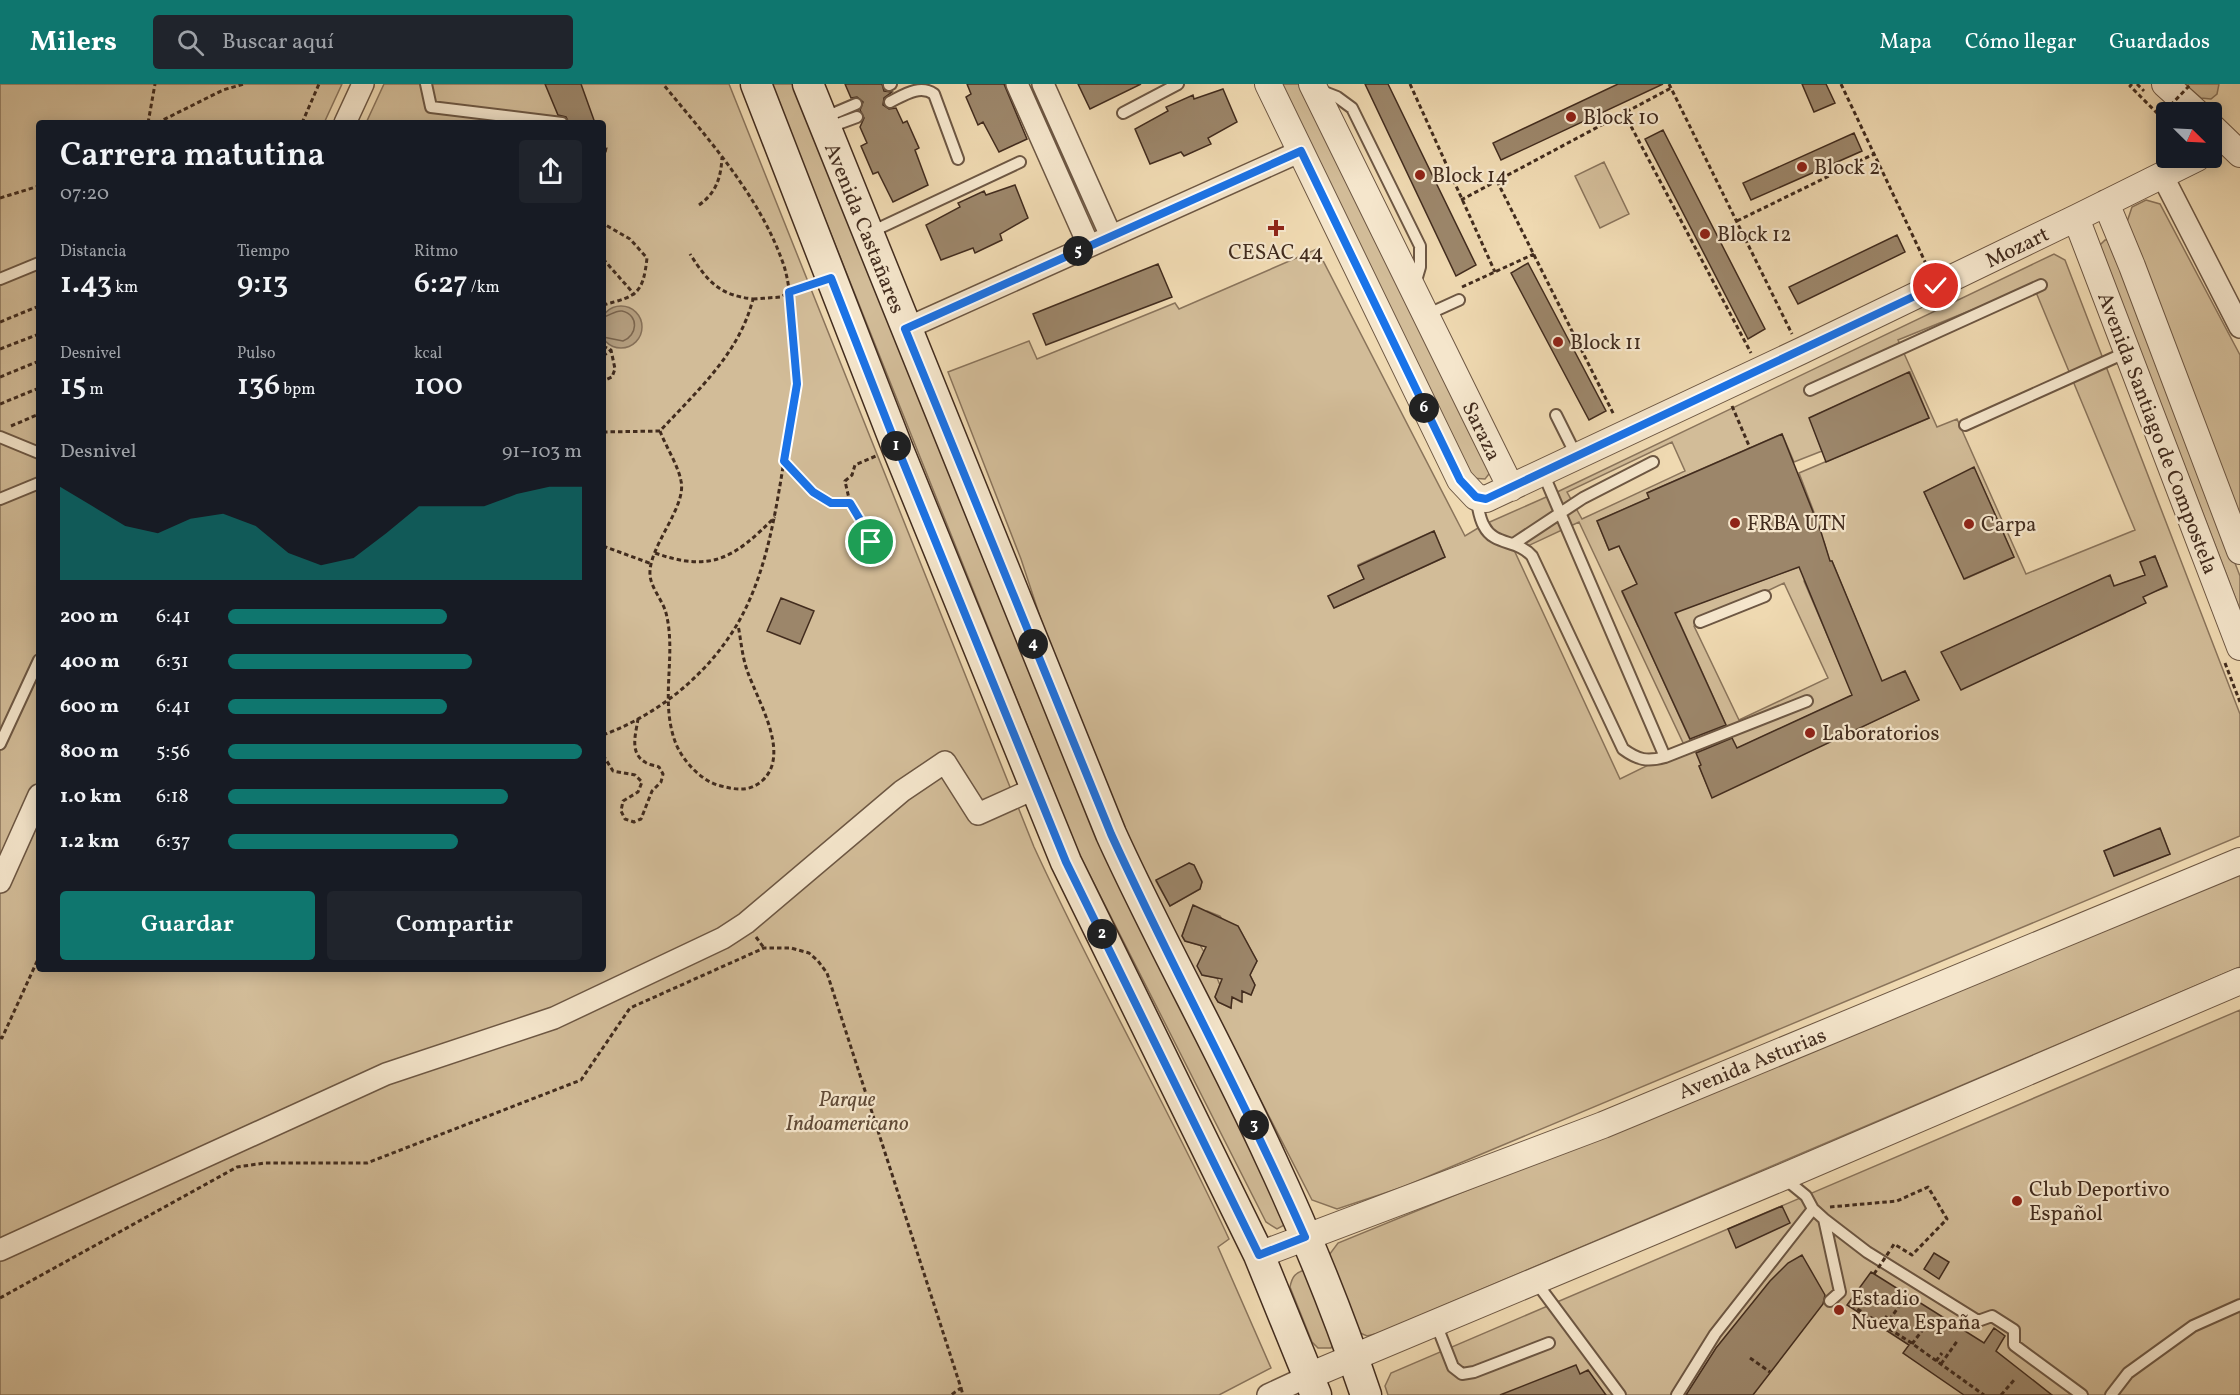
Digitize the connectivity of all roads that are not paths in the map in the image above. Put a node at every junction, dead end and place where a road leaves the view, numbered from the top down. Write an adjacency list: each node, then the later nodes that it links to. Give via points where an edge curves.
1 (363, 84): 16 (street)
2 (426, 84): 17 (lane, via 431,107)
3 (756, 84): 59 (main road, via 901,458)
4 (808, 84): 18 (main road, Avenida Castañares)
5 (1017, 84): 28 (street)
6 (1043, 84): 27 (street)
7 (1178, 84): 14 (lane)
8 (1268, 84): 19 (street, Saraza)
9 (2165, 84): 12 (street)
10 (1313, 86): 33 (street, Saraza)
11 (890, 102): 20 (lane, via 919,88 934,94)
12 (2185, 102)
13 (856, 104): 18 (lane)
14 (1123, 113)
15 (857, 117): 18 (lane)
16 (346, 120)
17 (537, 120)
18 (824, 124): 26 (main road, Avenida Castañares)
19 (1301, 151): 27 (street); 47 (street, Saraza)
20 (958, 159)
21 (1020, 162): 26 (lane)
22 (2176, 168): 23 (street, Mozart)
23 (2162, 175): 24 (street, Mozart); 34 (street)
24 (2106, 203): 25 (street, Mozart); 51 (street, Avenida Santiago de Compostela)
25 (2076, 218): 36 (street, Avenida Santiago de Compostela); 42 (street, Mozart)
26 (867, 234): 35 (main road, Avenida Castañares)
27 (1111, 236): 28 (street)
28 (1089, 246): 35 (street)
29 (36, 264): 30 (lane)
30 (0, 279)
31 (2041, 285): 37 (lane)
32 (1456, 296): 33 (lane)
33 (1426, 315): 46 (street, Saraza)
34 (2240, 327)
35 (905, 329): 67 (main road, Avenida Castañares, via 1111,834 1271,1158)
36 (2127, 352): 39 (lane); 54 (street, Avenida Santiago de Compostela)
37 (1810, 390)
38 (1556, 415): 42 (lane)
39 (1965, 425)
40 (0, 436): 41 (lane)
41 (36, 452)
42 (1577, 457): 44 (street, Mozart)
43 (1653, 462): 49 (lane)
44 (1543, 473): 46 (street, Mozart); 49 (lane)
45 (36, 484): 48 (lane)
46 (1511, 488): 47 (street, via 1486,499)
47 (1468, 489): 50 (lane, via 1491,536)
48 (0, 499)
49 (1562, 512): 50 (lane); 58 (lane)
50 (1515, 543): 58 (lane, via 1532,556 1623,749 1636,759)
51 (2240, 551)
52 (1765, 596): 53 (lane)
53 (1700, 622)
54 (2240, 647)
55 (36, 666): 57 (lane)
56 (1807, 701): 58 (lane)
57 (0, 744)
58 (1665, 758)
59 (1036, 788): 68 (street, via 978,814 945,762 902,791 747,923 723,938 554,1018 386,1074); 69 (main road, via 1066,862)
60 (36, 802): 62 (street)
61 (2240, 861): 67 (street, Avenida Asturias, via 1603,1125)
62 (0, 882)
63 (2240, 981): 64 (street)
64 (1784, 1177): 65 (lane, via 1806,1196); 70 (street)
65 (1813, 1209): 66 (lane); 80 (lane, via 1715,1334)
66 (1824, 1219): 71 (lane, via 1840,1292); 81 (lane, via 1867,1252 1978,1322 1992,1316 2014,1330 2014,1345)
67 (1305, 1237): 69 (street, Avenida Asturias); 75 (main road, Avenida Castañares)
68 (0, 1250)
69 (1259, 1255): 76 (main road)
70 (1534, 1280): 73 (street); 79 (lane)
71 (1830, 1301)
72 (2240, 1305): 82 (lane, via 2193,1326 2128,1373)
73 (1436, 1322): 74 (lane, via 1453,1367 1462,1374); 75 (street)
74 (1549, 1343)
75 (1353, 1358): 76 (street); 78 (main road, Avenida Castañares)
76 (1313, 1386): 77 (street)
77 (1268, 1395)
78 (1366, 1395)
79 (1620, 1395)
80 (1677, 1395)
81 (2082, 1395)
82 (2111, 1395)

